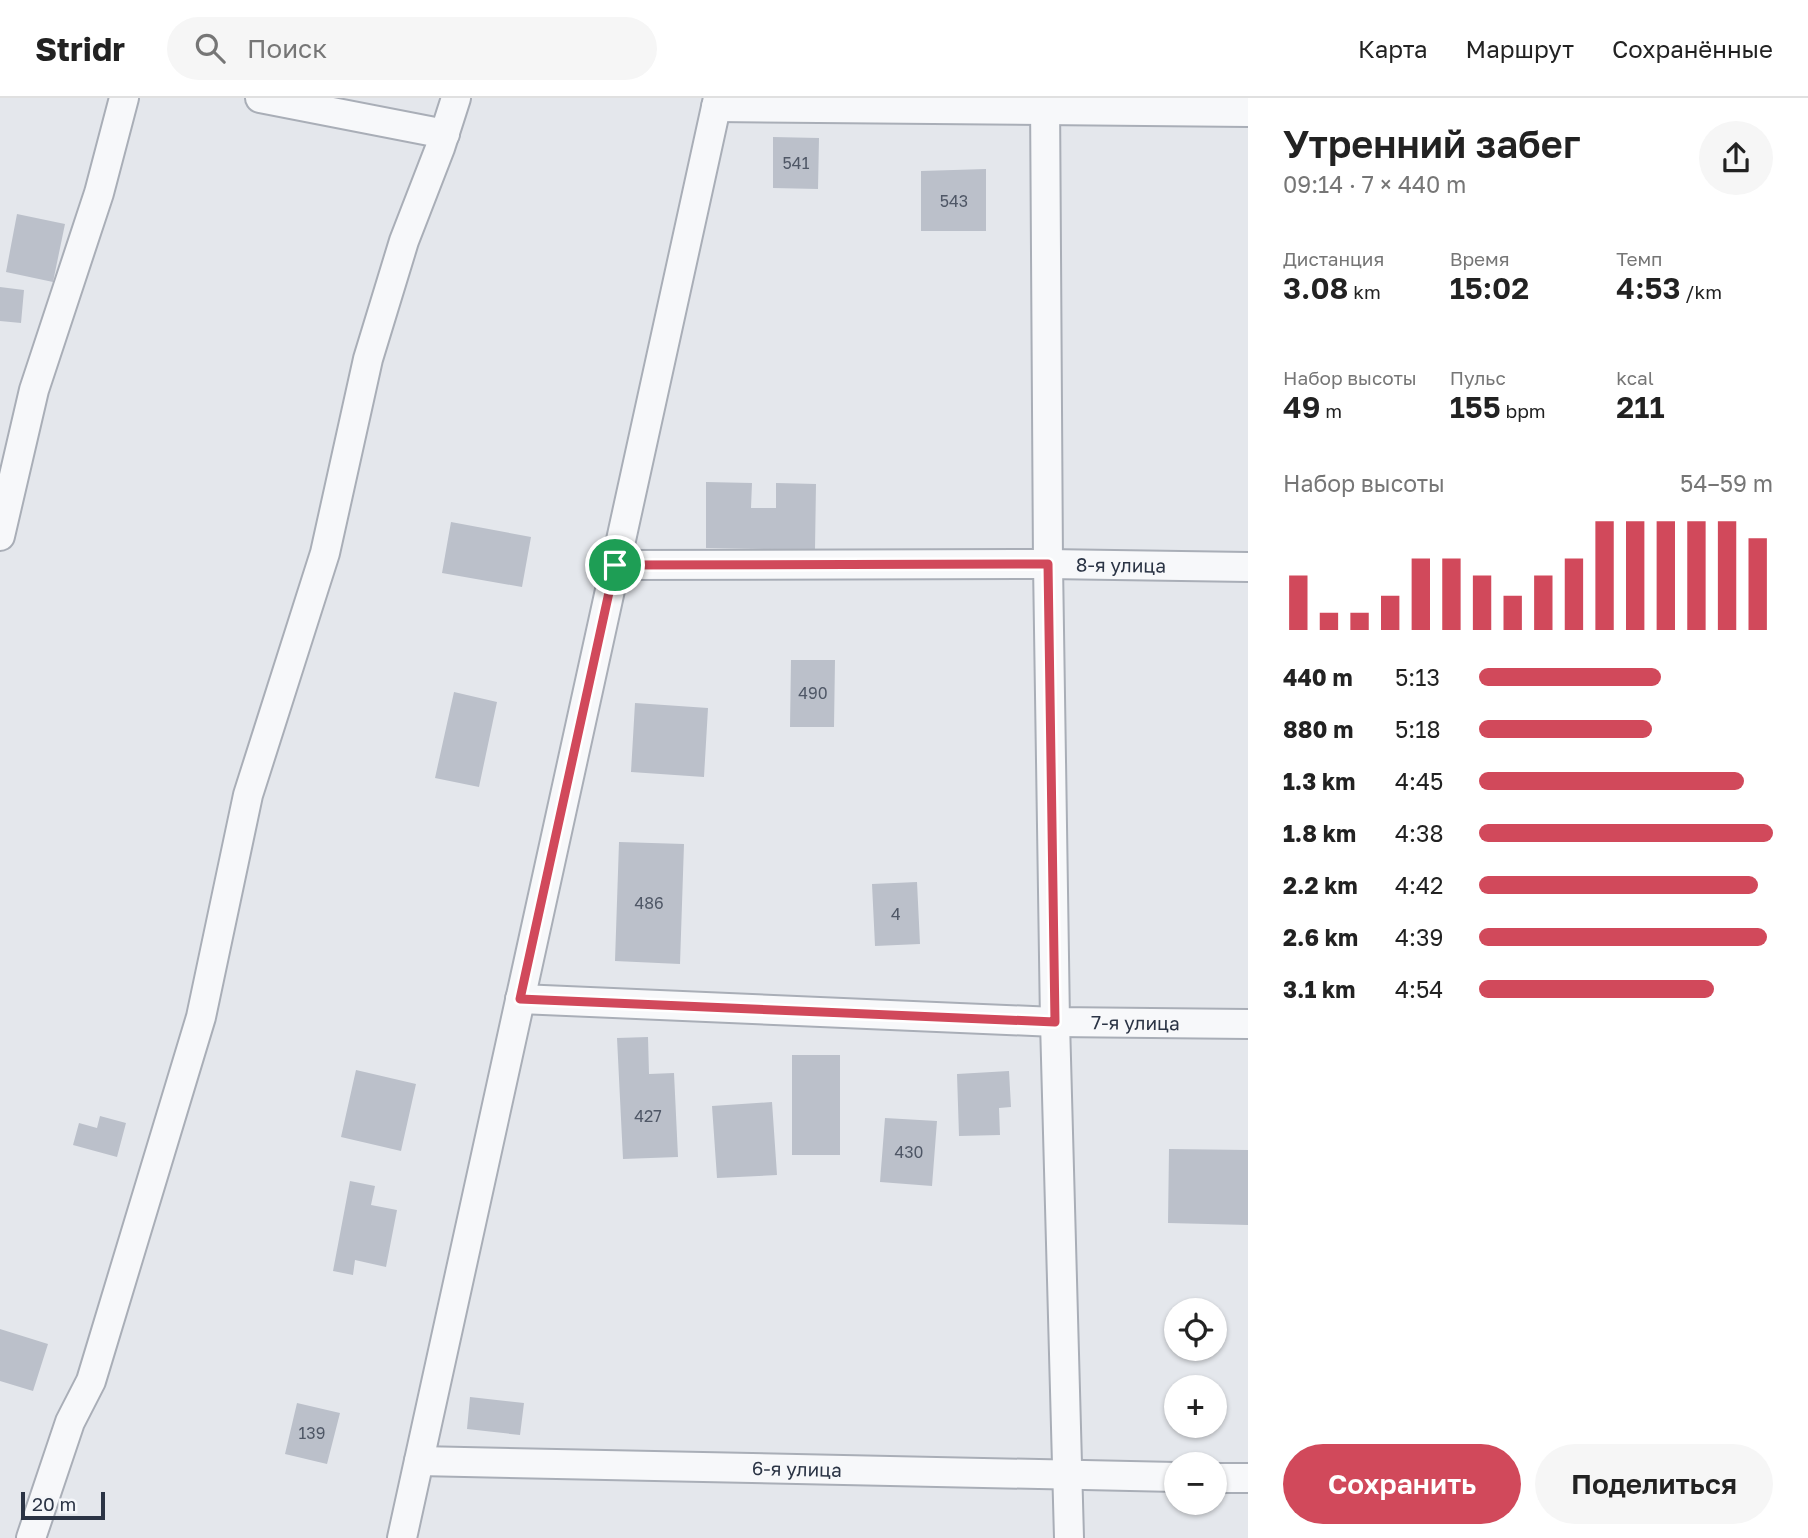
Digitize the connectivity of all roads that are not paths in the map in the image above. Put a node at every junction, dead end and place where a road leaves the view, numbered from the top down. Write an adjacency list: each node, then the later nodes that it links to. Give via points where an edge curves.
1 (124, 98): 8 (street, via 99,193 34,390)
2 (260, 98): 7 (street)
3 (456, 98): 7 (street)
4 (717, 102): 5 (street); 10 (street)
5 (1045, 103): 6 (street); 9 (street)
6 (1248, 111)
7 (445, 134): 20 (street, via 404,241 368,359 325,553 248,795 201,1017 91,1381 71,1422)
8 (0, 536)
9 (1048, 564): 10 (street, 8-я улица); 11 (street, 8-я улица); 13 (street)
10 (615, 565): 12 (street)
11 (1248, 567)
12 (520, 999): 13 (street, 7-я улица); 15 (street)
13 (1055, 1022): 14 (street, 7-я улица); 16 (street)
14 (1248, 1024)
15 (419, 1461): 16 (street, 6-я улица); 21 (street)
16 (1069, 1475): 17 (street, 6-я улица); 22 (street)
17 (1164, 1477)
18 (1227, 1478): 19 (street)
19 (1248, 1478)
20 (32, 1538)
21 (402, 1538)
22 (1069, 1538)

